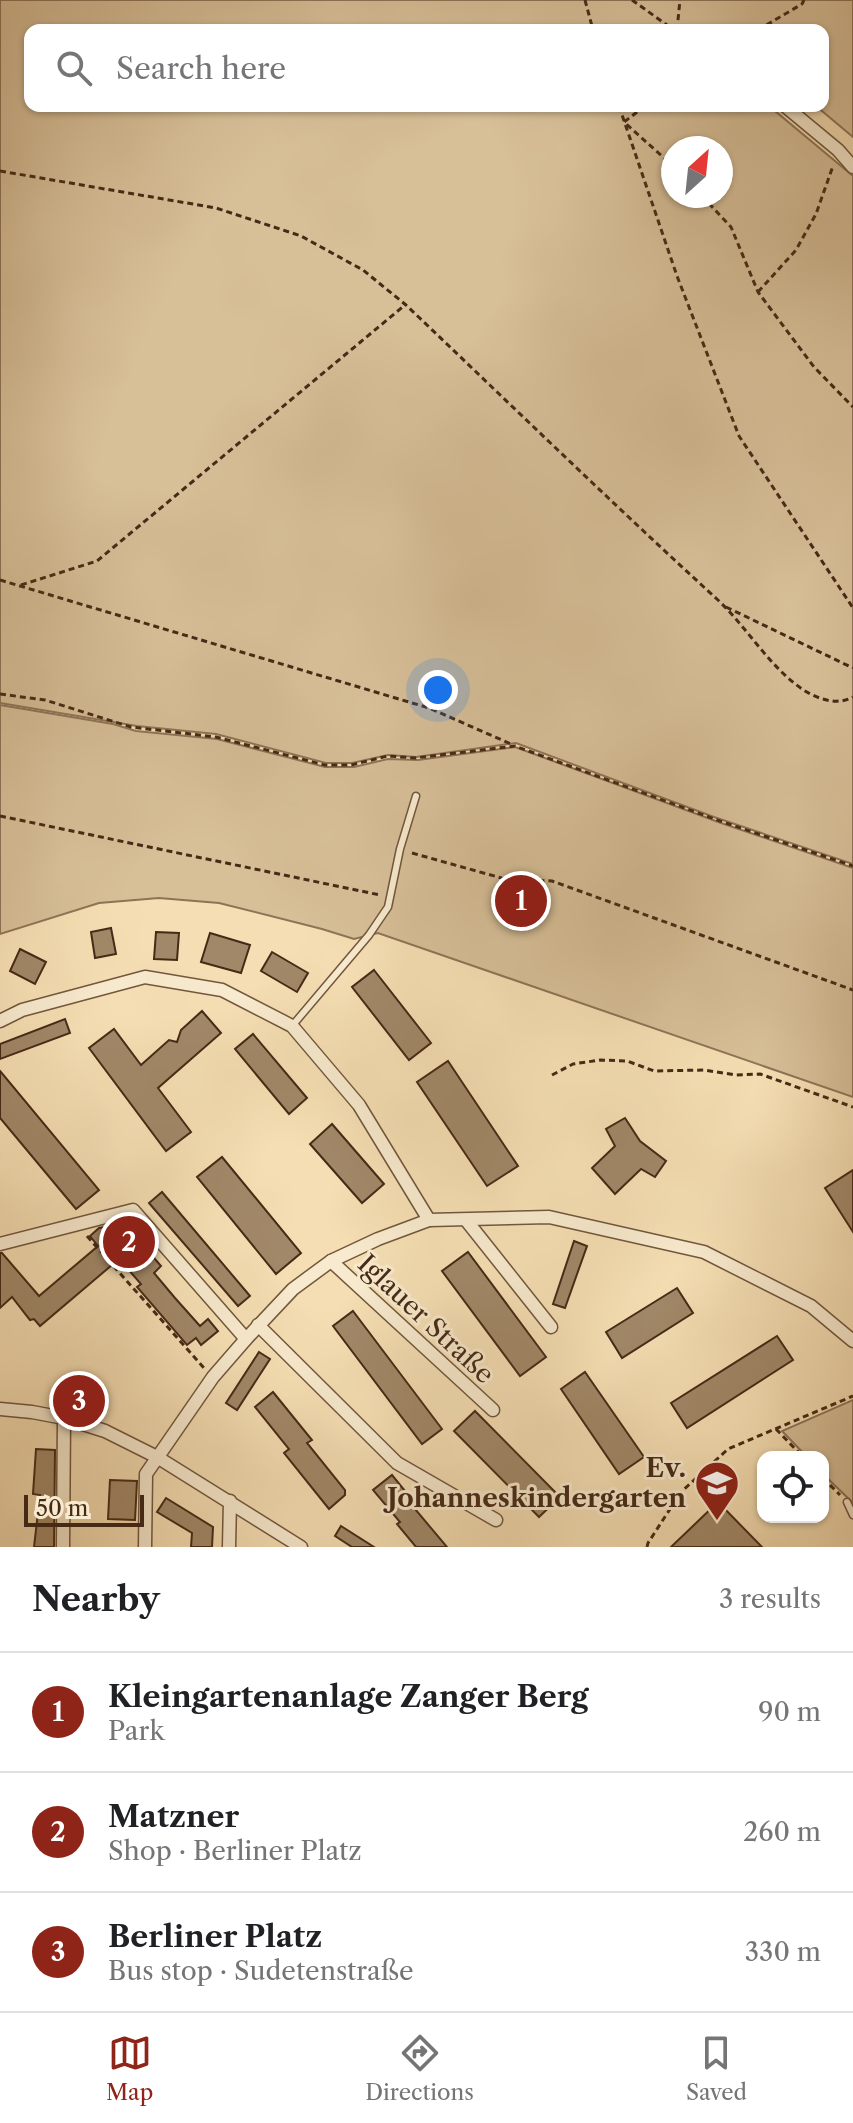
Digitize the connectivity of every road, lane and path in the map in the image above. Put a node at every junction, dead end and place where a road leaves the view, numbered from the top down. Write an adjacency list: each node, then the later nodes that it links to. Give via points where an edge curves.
1 (585, 0): 5 (path)
2 (632, 0): 6 (path)
3 (680, 0): 7 (path)
4 (804, 0): 8 (path)
5 (591, 24)
6 (667, 24)
7 (677, 24)
8 (768, 24)
9 (621, 112): 12 (path)
10 (637, 112): 12 (path)
11 (792, 112): 13 (street)
12 (624, 122): 14 (path); 24 (path, via 739,436)
13 (838, 150): 15 (street); 18 (path, via 816,214 796,250)
14 (661, 155)
15 (853, 167)
16 (0, 171): 19 (path, via 244,217 301,236 363,270)
17 (713, 208): 18 (path, via 731,227)
18 (758, 292): 20 (path, via 814,367)
19 (406, 305): 22 (path, via 97,561); 23 (path)
20 (853, 407)
21 (0, 580): 22 (path)
22 (21, 585): 28 (path, via 429,708)
23 (723, 605): 25 (path); 27 (path, via 804,691 825,701)
24 (853, 608)
25 (853, 668)
26 (0, 694): 28 (path, via 45,700 131,727 216,737 325,765)
27 (853, 697)
28 (515, 746): 32 (path)
29 (416, 796): 31 (lane)
30 (0, 816): 33 (path)
31 (400, 849): 33 (lane); 34 (path, via 505,879 552,881)
32 (853, 866)
33 (391, 898): 36 (lane, via 369,935)
34 (853, 990)
35 (0, 1021): 36 (street, via 22,1010 145,977 222,990)
36 (292, 1026): 39 (street, via 359,1105)
37 (552, 1075): 38 (path, via 573,1064 600,1060 627,1061 654,1071 760,1074)
38 (853, 1107)
39 (429, 1220): 40 (street, Iglauer Straße); 43 (street, Iglauer Straße)
40 (466, 1220): 45 (street); 47 (street, Iglauer Straße, via 549,1217 704,1252 811,1306)
41 (77, 1224): 42 (street); 46 (street, via 133,1210); 48 (path)
42 (0, 1244)
43 (331, 1261): 44 (street, Iglauer Straße); 51 (street, Iglauer Straße)
44 (258, 1325): 46 (street, Iglauer Straße); 60 (street, via 397,1463)
45 (551, 1327)
46 (246, 1339): 48 (street, Iglauer Straße)
47 (853, 1341)
48 (213, 1377): 55 (street, Iglauer Straße)
49 (853, 1396): 53 (path)
50 (0, 1409): 52 (street)
51 (493, 1410)
52 (64, 1418): 55 (street); 61 (street)
53 (776, 1429): 54 (path); 65 (path, via 728,1449 681,1492)
54 (797, 1451)
55 (157, 1457): 57 (street); 62 (street, Iglauer Straße, via 146,1474)
56 (829, 1484): 58 (path)
57 (230, 1501): 63 (street); 64 (street)
58 (847, 1502): 59 (lane)
59 (853, 1515)
60 (496, 1520)
61 (63, 1547)
62 (145, 1547)
63 (229, 1547)
64 (301, 1547)
65 (647, 1547)

